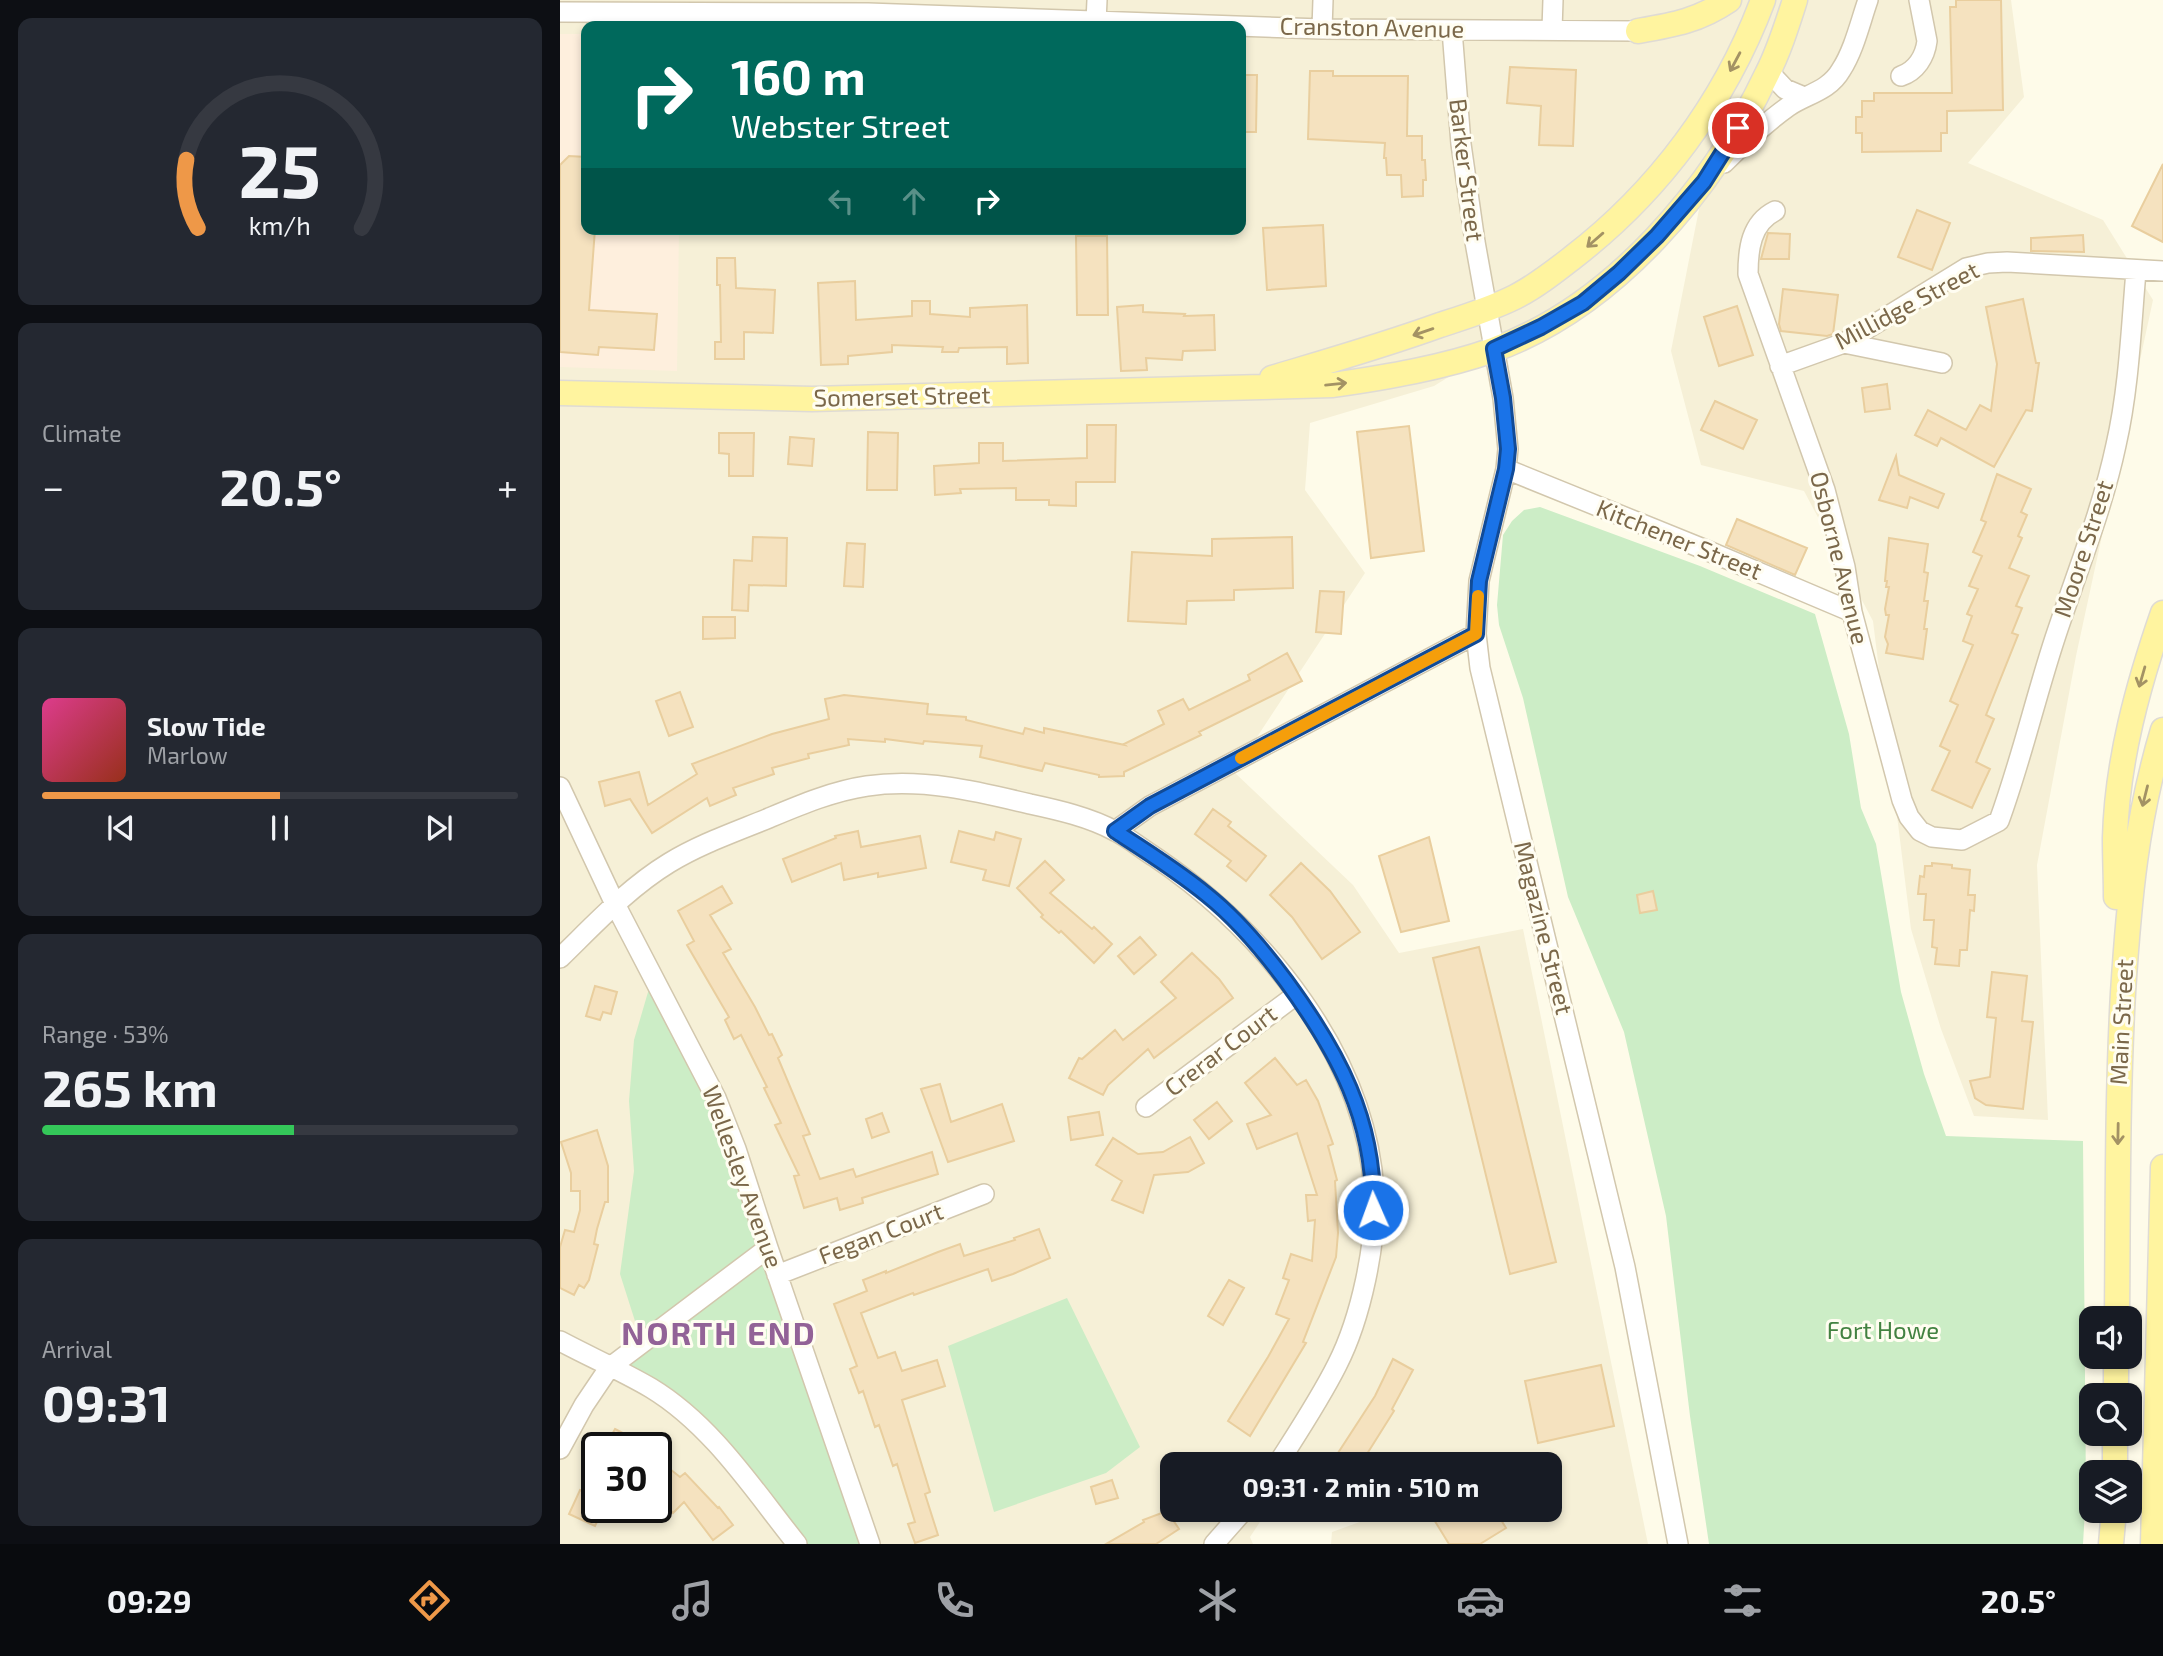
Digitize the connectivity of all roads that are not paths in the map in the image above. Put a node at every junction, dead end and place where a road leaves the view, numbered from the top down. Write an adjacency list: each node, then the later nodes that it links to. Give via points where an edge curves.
1 (1097, 0): 13 (street)
2 (1323, 0): 15 (street)
3 (1553, 0): 17 (street)
4 (1729, 0): 18 (main road, via 1684,23)
5 (1762, 0): 26 (main road, Somerset Street, one-way to 26, via 1721,90 1671,164 1593,242 1516,296)
6 (1796, 0): 19 (main road, Somerset Street)
7 (1868, 0): 21 (street, via 1842,70 1826,87)
8 (1919, 0): 20 (street, via 1926,48 1917,65)
9 (675, 6): 10 (street, Cranston Avenue); 11 (street, Cranston Avenue)
10 (868, 6): 12 (street, Cranston Avenue)
11 (560, 12)
12 (1082, 21)
13 (1096, 21)
14 (1246, 27): 15 (street, Cranston Avenue)
15 (1322, 29): 16 (street, Cranston Avenue)
16 (1452, 30): 17 (street, Cranston Avenue); 26 (street, Barker Street, via 1461,144)
17 (1552, 30): 18 (street, Cranston Avenue)
18 (1638, 31)
19 (1769, 72): 21 (street, via 1785,89); 22 (main road, Somerset Street)
20 (1901, 76)
21 (1804, 97): 22 (street, via 1745,142)
22 (1704, 182): 28 (main road, Somerset Street, via 1657,236 1583,303)
23 (1775, 211): 30 (street, Osborne Avenue, via 1756,228 1748,274)
24 (2136, 271): 25 (street, Millidge Street); 27 (street, Millidge Street, via 1988,262 1966,268); 39 (street, Moore Street, via 2127,387 2104,495)
25 (2163, 271)
26 (1487, 309): 28 (street, Magazine Street); 31 (main road, Somerset Street, one-way to 31)
27 (1843, 344): 29 (street); 30 (street, Millidge Street)
28 (1494, 349): 31 (main road, Somerset Street, one-way to 28, via 1333,386 1402,375); 33 (street, Magazine Street, via 1503,398)
29 (1942, 363)
30 (1780, 366): 34 (street, Osborne Avenue, via 1825,491)
31 (1243, 387): 32 (main road, Somerset Street, via 813,399)
32 (560, 394)
33 (1506, 469): 34 (street, Kitchener Street); 36 (street, Magazine Street, via 1483,559)
34 (1852, 612): 39 (street, Osborne Avenue, via 1909,817 1932,837 1962,841)
35 (2163, 613): 44 (main road, one-way to 44, via 2137,693 2120,784 2115,837)
36 (1476, 634): 40 (street, via 1150,806); 61 (street, Magazine Street, via 1488,703 1625,1266)
37 (2163, 730): 44 (main road, Main Street, one-way to 44, via 2135,850)
38 (560, 787): 41 (street, Wellesley Avenue)
39 (1999, 821)
40 (1115, 831): 41 (street, via 1064,812 980,792 908,783 866,786 803,804 698,848 669,863); 43 (street, via 1208,896 1267,957)
41 (615, 904): 42 (street); 48 (street, Wellesley Avenue, via 716,1098)
42 (560, 958)
43 (1296, 995): 45 (street, Crerar Court); 54 (street, via 1343,1071 1364,1128 1373,1183 1373,1227 1361,1299 1339,1361)
44 (2119, 1066): 50 (main road, Main Street, one-way to 50)
45 (1146, 1107)
46 (2163, 1167): 57 (main road)
47 (984, 1194): 49 (street, Fegan Court)
48 (768, 1248): 49 (street, Wellesley Avenue); 52 (street)
49 (778, 1275): 59 (street, Wellesley Avenue)
50 (2116, 1306)
51 (560, 1341): 52 (street)
52 (609, 1368): 53 (street); 58 (street, via 651,1388 701,1428)
53 (560, 1449)
54 (1285, 1452)
55 (1233, 1522): 60 (street)
56 (2113, 1523): 62 (main road)
57 (2157, 1529)
58 (797, 1544)
59 (870, 1544)
60 (1214, 1544)
61 (1678, 1544)
62 (2111, 1544)

